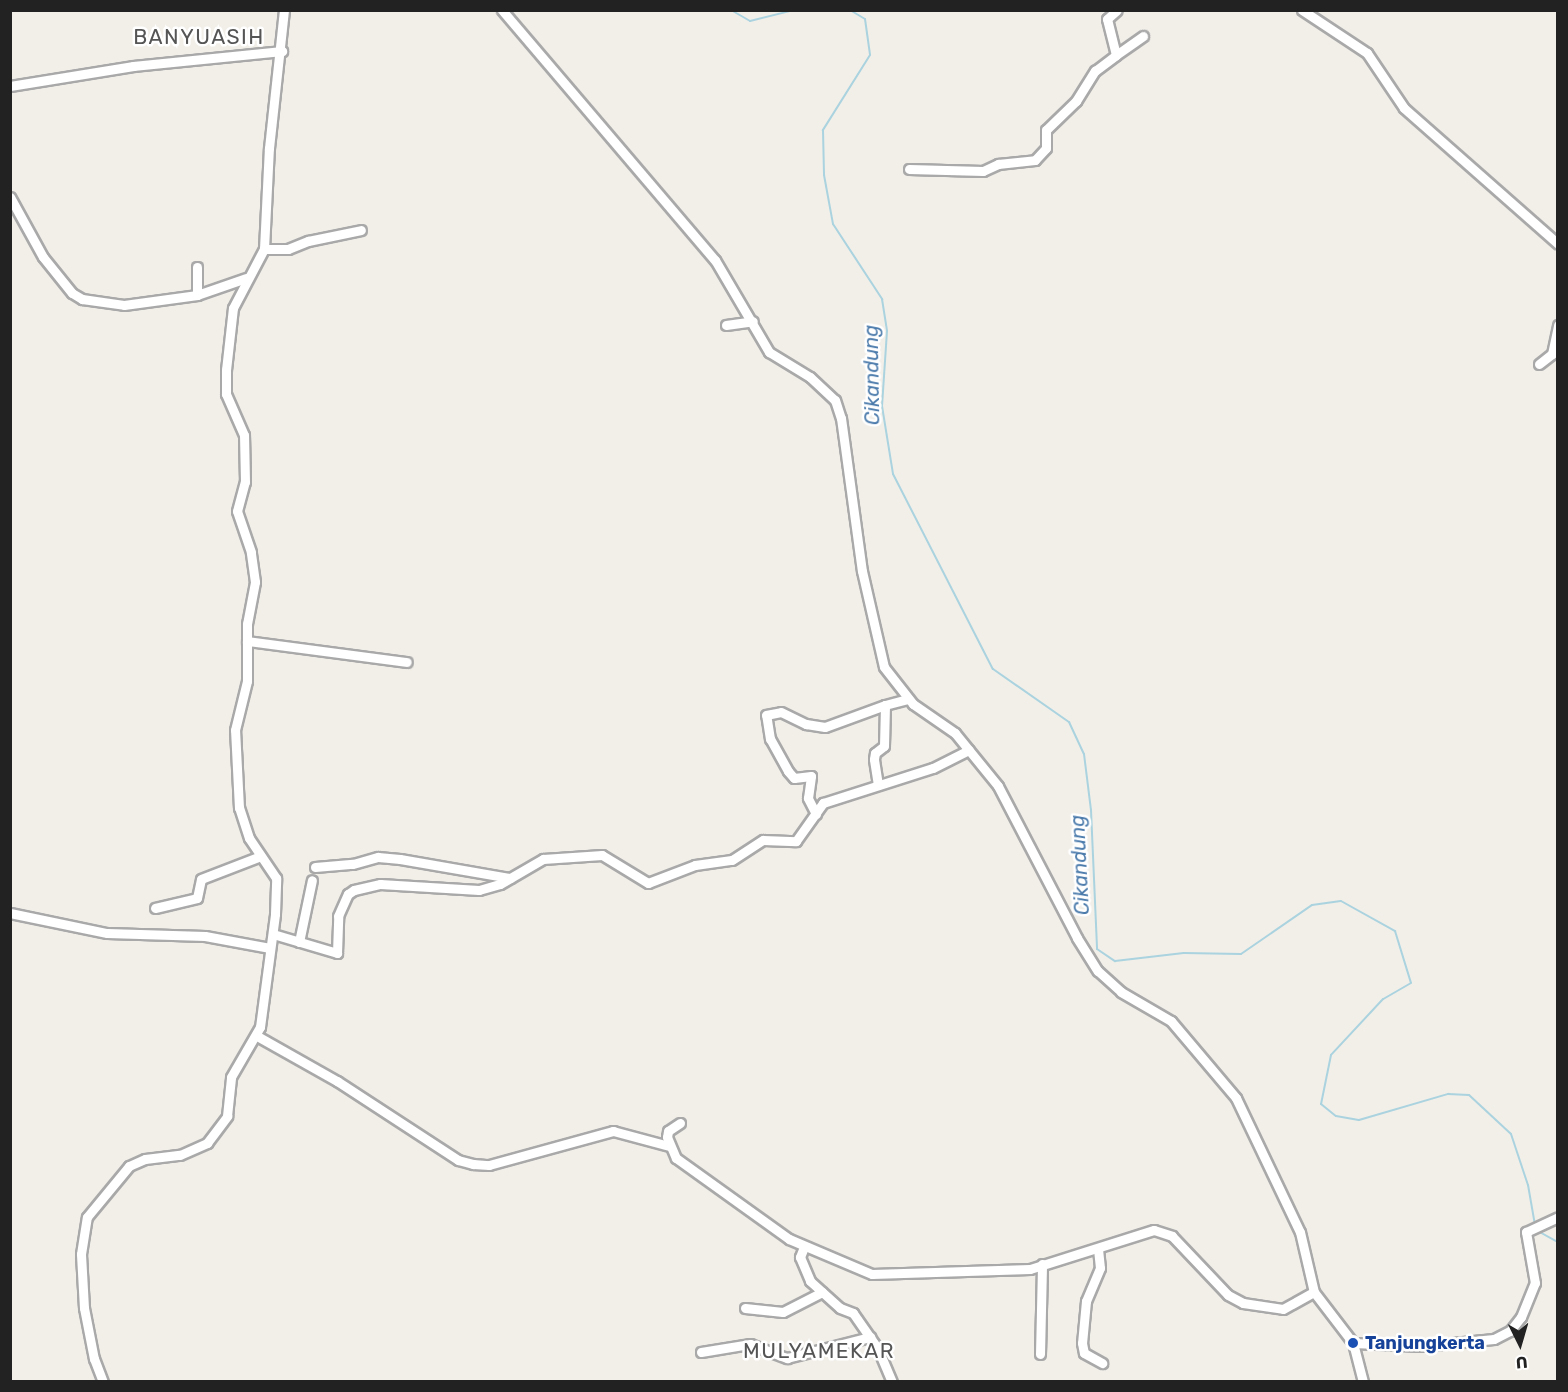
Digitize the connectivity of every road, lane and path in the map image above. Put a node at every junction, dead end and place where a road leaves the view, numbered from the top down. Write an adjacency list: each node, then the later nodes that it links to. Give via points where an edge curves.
1 (284, 10): 6 (street)
2 (502, 10): 17 (street, via 695,235)
3 (1117, 10): 7 (street, via 1107,19)
4 (1302, 10): 12 (street, via 1367,53 1404,108)
5 (1143, 36): 7 (street)
6 (282, 51): 8 (street, via 133,66); 13 (street, via 270,148)
7 (1116, 55): 9 (street, via 1095,71 1076,101 1046,130 1046,148 1035,160 998,164 983,171)
8 (10, 86)
9 (909, 169)
10 (10, 197): 16 (street, via 43,257 72,293 82,299 124,305)
11 (361, 230): 13 (street, via 288,249)
12 (1557, 244)
13 (264, 249): 15 (street, via 260,263)
14 (197, 267): 16 (street)
15 (246, 278): 16 (street); 21 (street, via 233,308 226,386 232,411 241,423 245,448 245,482 237,511 251,552 254,575)
16 (197, 295)
17 (753, 321): 18 (street); 23 (street, via 769,352 827,390 837,405 877,645 884,667)
18 (726, 325)
19 (1557, 325): 20 (street, via 1552,354)
20 (1539, 364)
21 (247, 640): 22 (street); 28 (street, via 247,681 235,730 237,772 241,818)
22 (408, 662)
23 (908, 699): 24 (street); 25 (street, via 949,727)
24 (885, 705): 26 (street, via 883,748 875,753 874,759); 27 (street, via 825,727 806,724 780,712 766,715 770,739 788,771 796,778 811,776 808,798)
25 (969, 750): 26 (street, via 933,768); 45 (street, via 1011,806 1077,938 1098,971 1121,992 1171,1021 1236,1098 1300,1232)
26 (878, 785): 27 (street, via 823,803)
27 (816, 814): 30 (street, via 796,841 763,840 732,860 702,863 648,883 607,856 594,855 543,859)
28 (261, 856): 32 (street, via 201,879 197,898); 34 (street, via 279,885)
29 (315, 867): 30 (street, via 389,858)
30 (510, 878): 35 (street, via 479,890 380,884 362,887 348,894 342,904 338,916 339,953)
31 (312, 880): 35 (street)
32 (156, 908)
33 (10, 913): 36 (street, via 107,933 205,936)
34 (273, 934): 35 (street); 36 (street)
35 (299, 942)
36 (270, 948): 37 (street)
37 (257, 1036): 39 (street, via 337,1081 458,1160 489,1165 613,1131); 52 (street, via 231,1077 227,1116 214,1136 180,1155 136,1161 122,1172 101,1205 87,1217 81,1254 84,1308)
38 (680, 1123): 39 (street, via 668,1131)
39 (669, 1146): 41 (street, via 676,1158 702,1178)
40 (1557, 1217): 48 (street, via 1529,1228 1526,1247 1535,1283 1521,1317 1509,1331 1494,1339 1422,1346)
41 (804, 1247): 43 (street, via 872,1274 891,1276 1021,1270); 44 (street, via 800,1257 802,1268)
42 (1098, 1249): 43 (street); 45 (street, via 1145,1232 1163,1232 1172,1236 1228,1295 1243,1303 1284,1309); 51 (street, via 1100,1268 1086,1301 1082,1343 1084,1353)
43 (1042, 1264): 50 (street)
44 (822, 1292): 46 (street, via 783,1312); 47 (street, via 852,1313)
45 (1314, 1292): 48 (street)
46 (744, 1308)
47 (870, 1337): 49 (street, via 788,1358 750,1344); 53 (street, via 889,1368)
48 (1353, 1343): 54 (street)
49 (701, 1352)
50 (1040, 1354)
51 (1102, 1363)
52 (103, 1382)
53 (892, 1382)
54 (1363, 1382)

